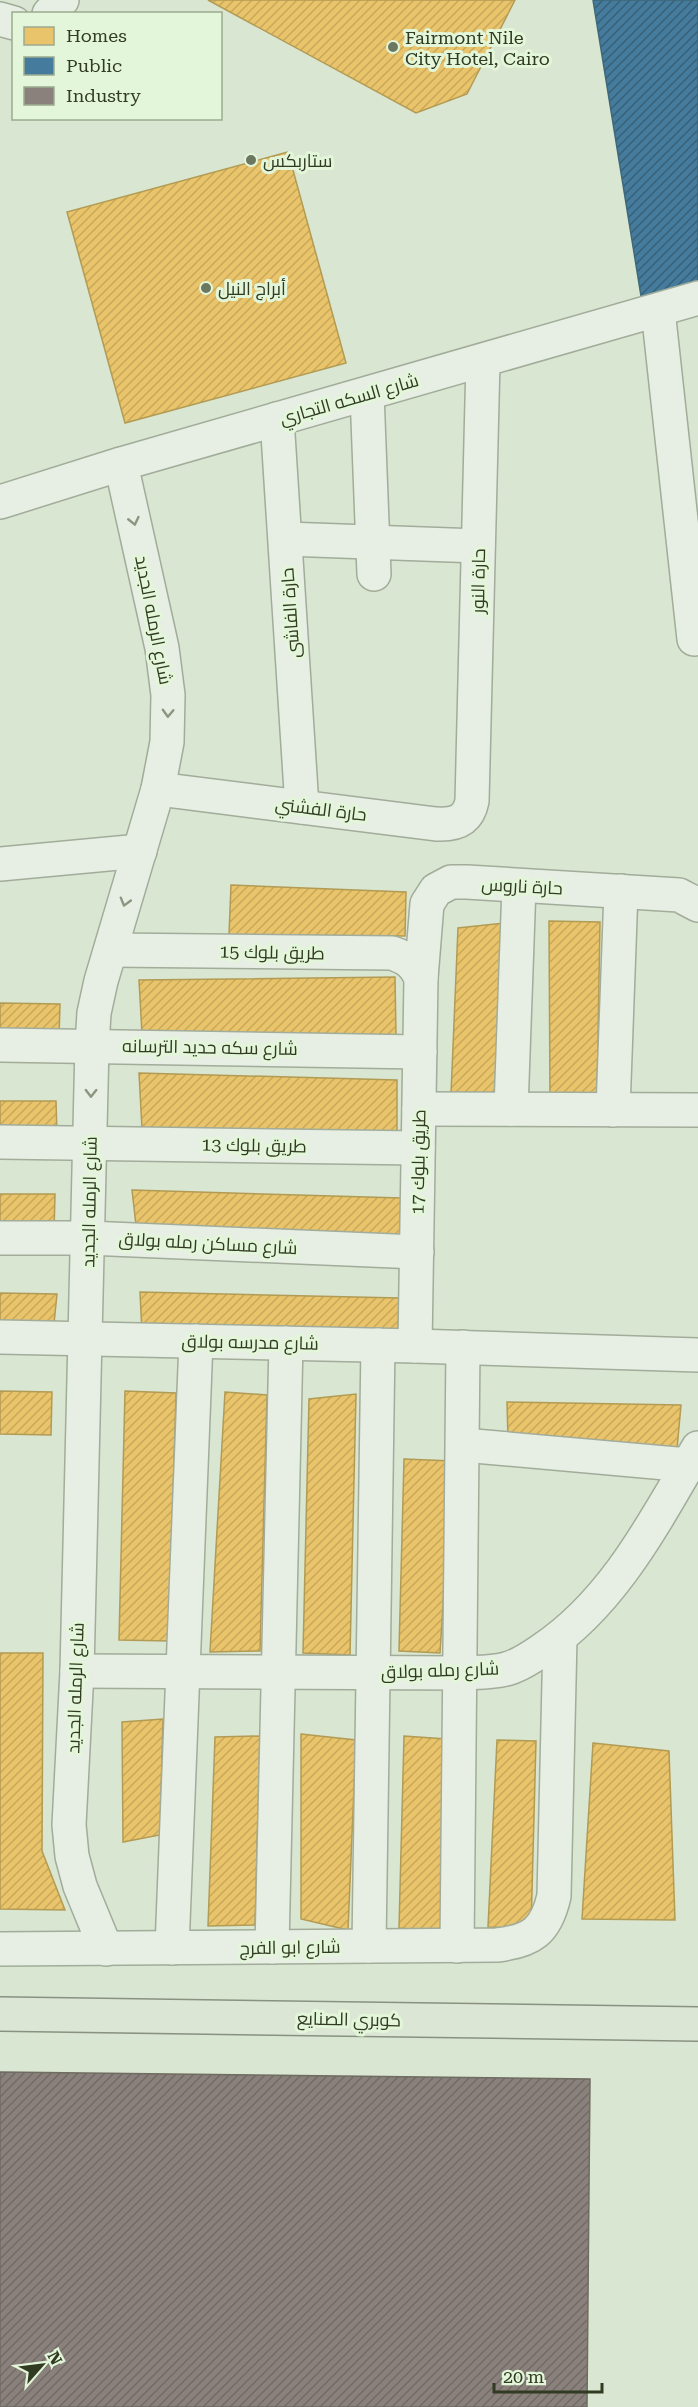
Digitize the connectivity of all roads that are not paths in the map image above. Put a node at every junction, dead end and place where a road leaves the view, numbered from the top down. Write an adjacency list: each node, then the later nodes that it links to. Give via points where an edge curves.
1 (62, 0): 2 (street)
2 (51, 12)
3 (698, 298): 4 (street, شارع السكه التجاري)
4 (658, 310): 5 (street, شارع السكه التجاري); 13 (street)
5 (483, 361): 6 (street, شارع السكه التجاري); 11 (street, حارة النور)
6 (367, 394): 7 (street, شارع السكه التجاري); 12 (street)
7 (278, 419): 8 (street, شارع السكه التجاري); 10 (street, حارة الفاشى)
8 (121, 464): 9 (street, شارع السكه التجاري); 14 (street, شارع الرمله الجديد, one-way to 14, via 162,648 168,695 167,742)
9 (0, 502)
10 (285, 539): 12 (street); 16 (street, حارة الفاشى)
11 (478, 546): 12 (street); 15 (street, حارة النور)
12 (373, 558)
13 (694, 639)
14 (158, 789): 16 (street, حارة الفشني); 17 (street, شارع الرمله الجديد)
15 (472, 801): 16 (street, حارة الفشني, via 464,819 446,825)
16 (302, 807)
17 (140, 851): 18 (street); 22 (street, شارع الرمله الجديد, one-way to 22)
18 (0, 864)
19 (519, 886): 20 (street, حارة ناروس); 23 (street, حارة ناروس, via 451,882 436,890 427,904); 28 (street)
20 (621, 891): 21 (street, حارة ناروس, via 679,895); 29 (street)
21 (698, 905)
22 (111, 950): 23 (street, طريق بلوك 15, via 392,953 415,965); 25 (street, شارع الرمله الجديد, via 96,1002)
23 (421, 978): 26 (street, طريق بلوك 17)
24 (0, 1045): 25 (street, شارع سكه حديد الترسانه)
25 (92, 1045): 26 (street, شارع سكه حديد الترسانه); 32 (street, شارع الرمله الجديد, one-way to 32)
26 (420, 1052): 27 (street, طريق بلوك 17)
27 (419, 1109): 28 (street); 33 (street, طريق بلوك 17)
28 (512, 1109): 29 (street)
29 (613, 1110): 30 (street)
30 (698, 1110)
31 (0, 1142): 32 (street, طريق بلوك 13)
32 (90, 1143): 33 (street, طريق بلوك 13); 35 (street, شارع الرمله الجديد)
33 (418, 1148): 36 (street, طريق بلوك 17)
34 (0, 1238): 35 (street, شارع مساكن رمله بولاق)
35 (88, 1238): 36 (street, شارع مساكن رمله بولاق); 38 (street, شارع الرمله الجديد)
36 (417, 1252): 42 (street, طريق بلوك 17)
37 (0, 1337): 38 (street, شارع مدرسه بولاق)
38 (85, 1338): 39 (street, شارع مدرسه بولاق); 48 (street, شارع الرمله الجديد)
39 (196, 1341): 40 (street, شارع مدرسه بولاق); 49 (street)
40 (286, 1343): 41 (street, شارع مدرسه بولاق); 50 (street)
41 (378, 1345): 42 (street, شارع مدرسه بولاق); 51 (street)
42 (416, 1346): 43 (street, شارع مدرسه بولاق)
43 (463, 1347): 44 (street, شارع مدرسه بولاق); 45 (street)
44 (698, 1355)
45 (463, 1445): 46 (street); 52 (street)
46 (693, 1456): 47 (street, شارع رمله بولاق, via 623,1569 595,1607)
47 (560, 1638): 52 (street, شارع رمله بولاق, via 505,1670); 54 (street, شارع ابو الفرج, via 554,1896 549,1917 536,1933 518,1943)
48 (77, 1671): 49 (street, شارع رمله بولاق); 58 (street, شارع الرمله الجديد, via 72,1856)
49 (184, 1671): 50 (street, شارع رمله بولاق); 56 (street)
50 (279, 1672): 51 (street, شارع رمله بولاق); 55 (street)
51 (373, 1672): 52 (street, شارع رمله بولاق); 53 (street)
52 (460, 1673): 54 (street)
53 (369, 1946): 54 (street, شارع ابو الفرج); 55 (street, شارع ابو الفرج)
54 (458, 1946)
55 (272, 1947): 56 (street, شارع ابو الفرج)
56 (172, 1948): 58 (street, شارع ابو الفرج)
57 (0, 1949): 58 (street, شارع ابو الفرج)
58 (106, 1949)
59 (0, 2014): 60 (main road, كوبري الصنايع)
60 (698, 2024)

